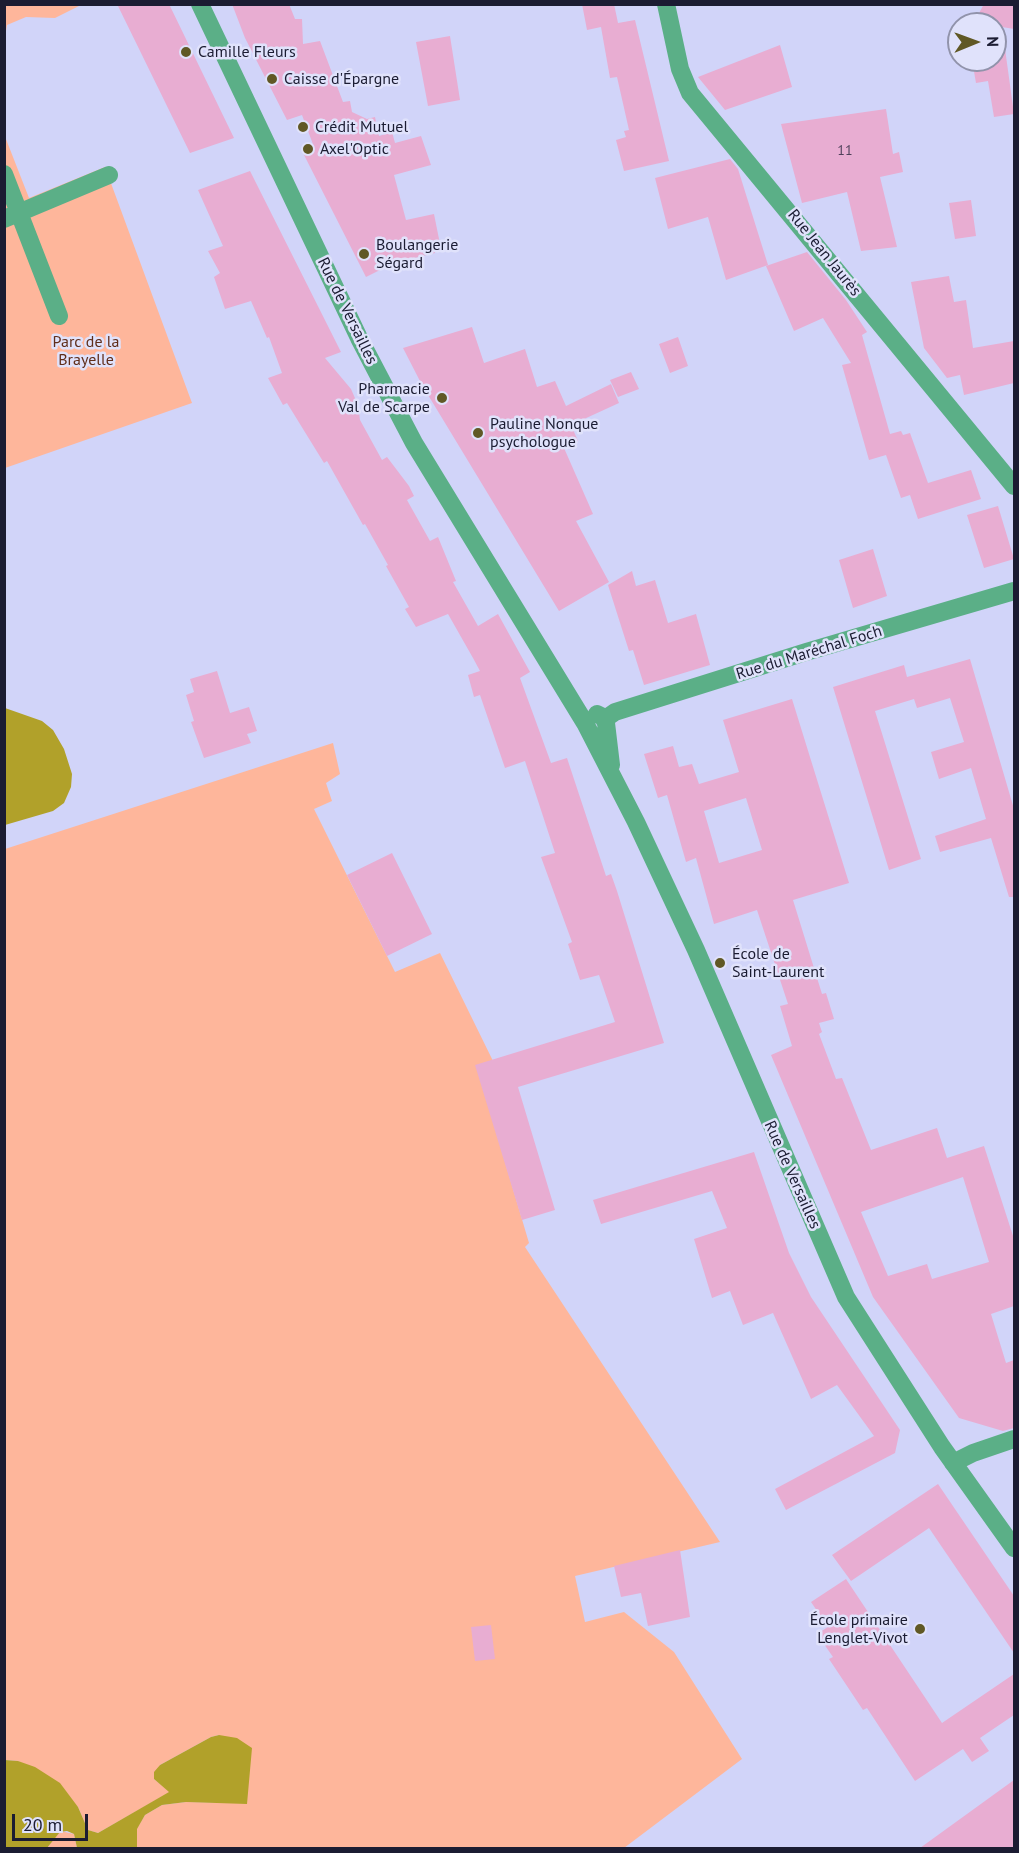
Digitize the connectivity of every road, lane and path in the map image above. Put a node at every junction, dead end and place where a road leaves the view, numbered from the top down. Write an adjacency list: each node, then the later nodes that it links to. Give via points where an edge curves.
1 (200, 4): 9 (street, Rue de Versailles, via 359,338 408,431 569,700)
2 (666, 4): 7 (street, Rue Jean Jaurès, via 690,93)
3 (4, 174): 5 (street)
4 (109, 175): 5 (street)
5 (12, 216): 6 (street)
6 (59, 316)
7 (1014, 486)
8 (1014, 591): 9 (street, Rue du Maréchal Foch, via 615,712)
9 (595, 724): 11 (street, Rue de Versailles, via 612,777 696,950 846,1298)
10 (1014, 1439): 11 (street)
11 (953, 1463): 12 (street, Rue de Versailles)
12 (1014, 1548)

